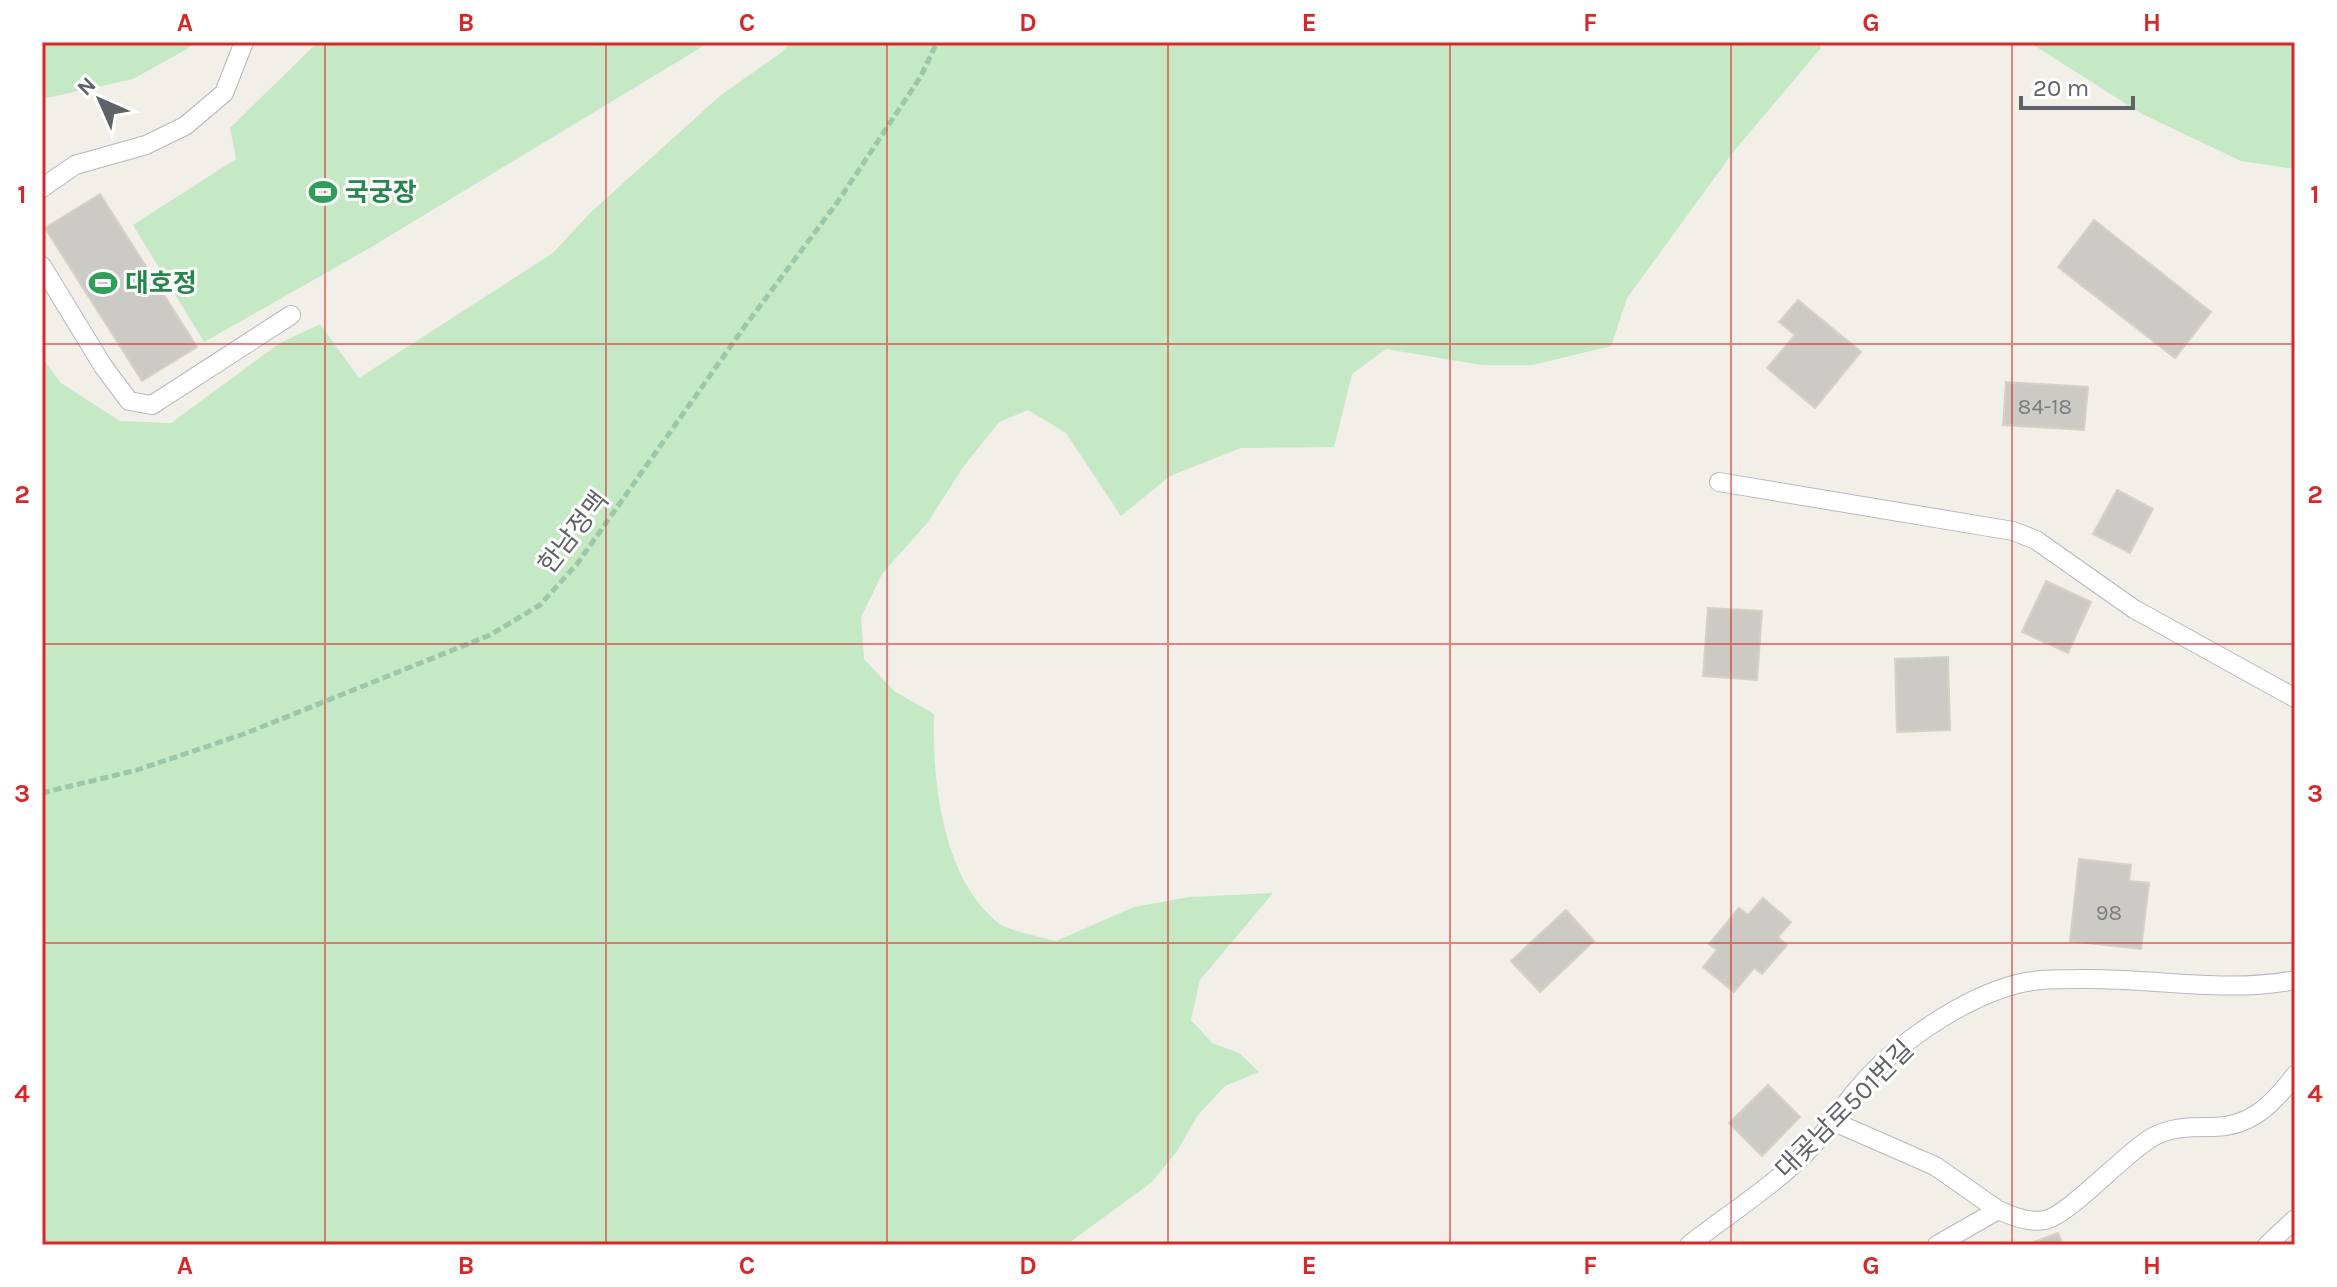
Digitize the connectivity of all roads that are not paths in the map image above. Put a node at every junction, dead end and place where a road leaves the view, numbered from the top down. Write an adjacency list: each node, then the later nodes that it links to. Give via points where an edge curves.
1 (244, 42): 2 (lane, via 224,93 185,126 146,145 75,165)
2 (42, 188)
3 (42, 266): 4 (lane, via 129,401 152,405)
4 (291, 315)
5 (1719, 482): 6 (lane, via 2025,535 2134,609)
6 (2295, 698)
7 (2295, 980): 9 (lane, 대곶남로501번길, via 2209,986 2102,978 2018,984 1954,1011 1900,1049 1863,1082)
8 (2295, 1075): 10 (lane, via 2253,1118 2214,1128 2185,1126 2153,1137 2047,1220 2024,1220)
9 (1832, 1121): 10 (lane, via 1935,1166); 12 (lane, 대곶남로501번길, via 1791,1166)
10 (1998, 1210): 13 (lane)
11 (2295, 1219): 14 (lane)
12 (1689, 1245)
13 (1937, 1245)
14 (2267, 1245)

